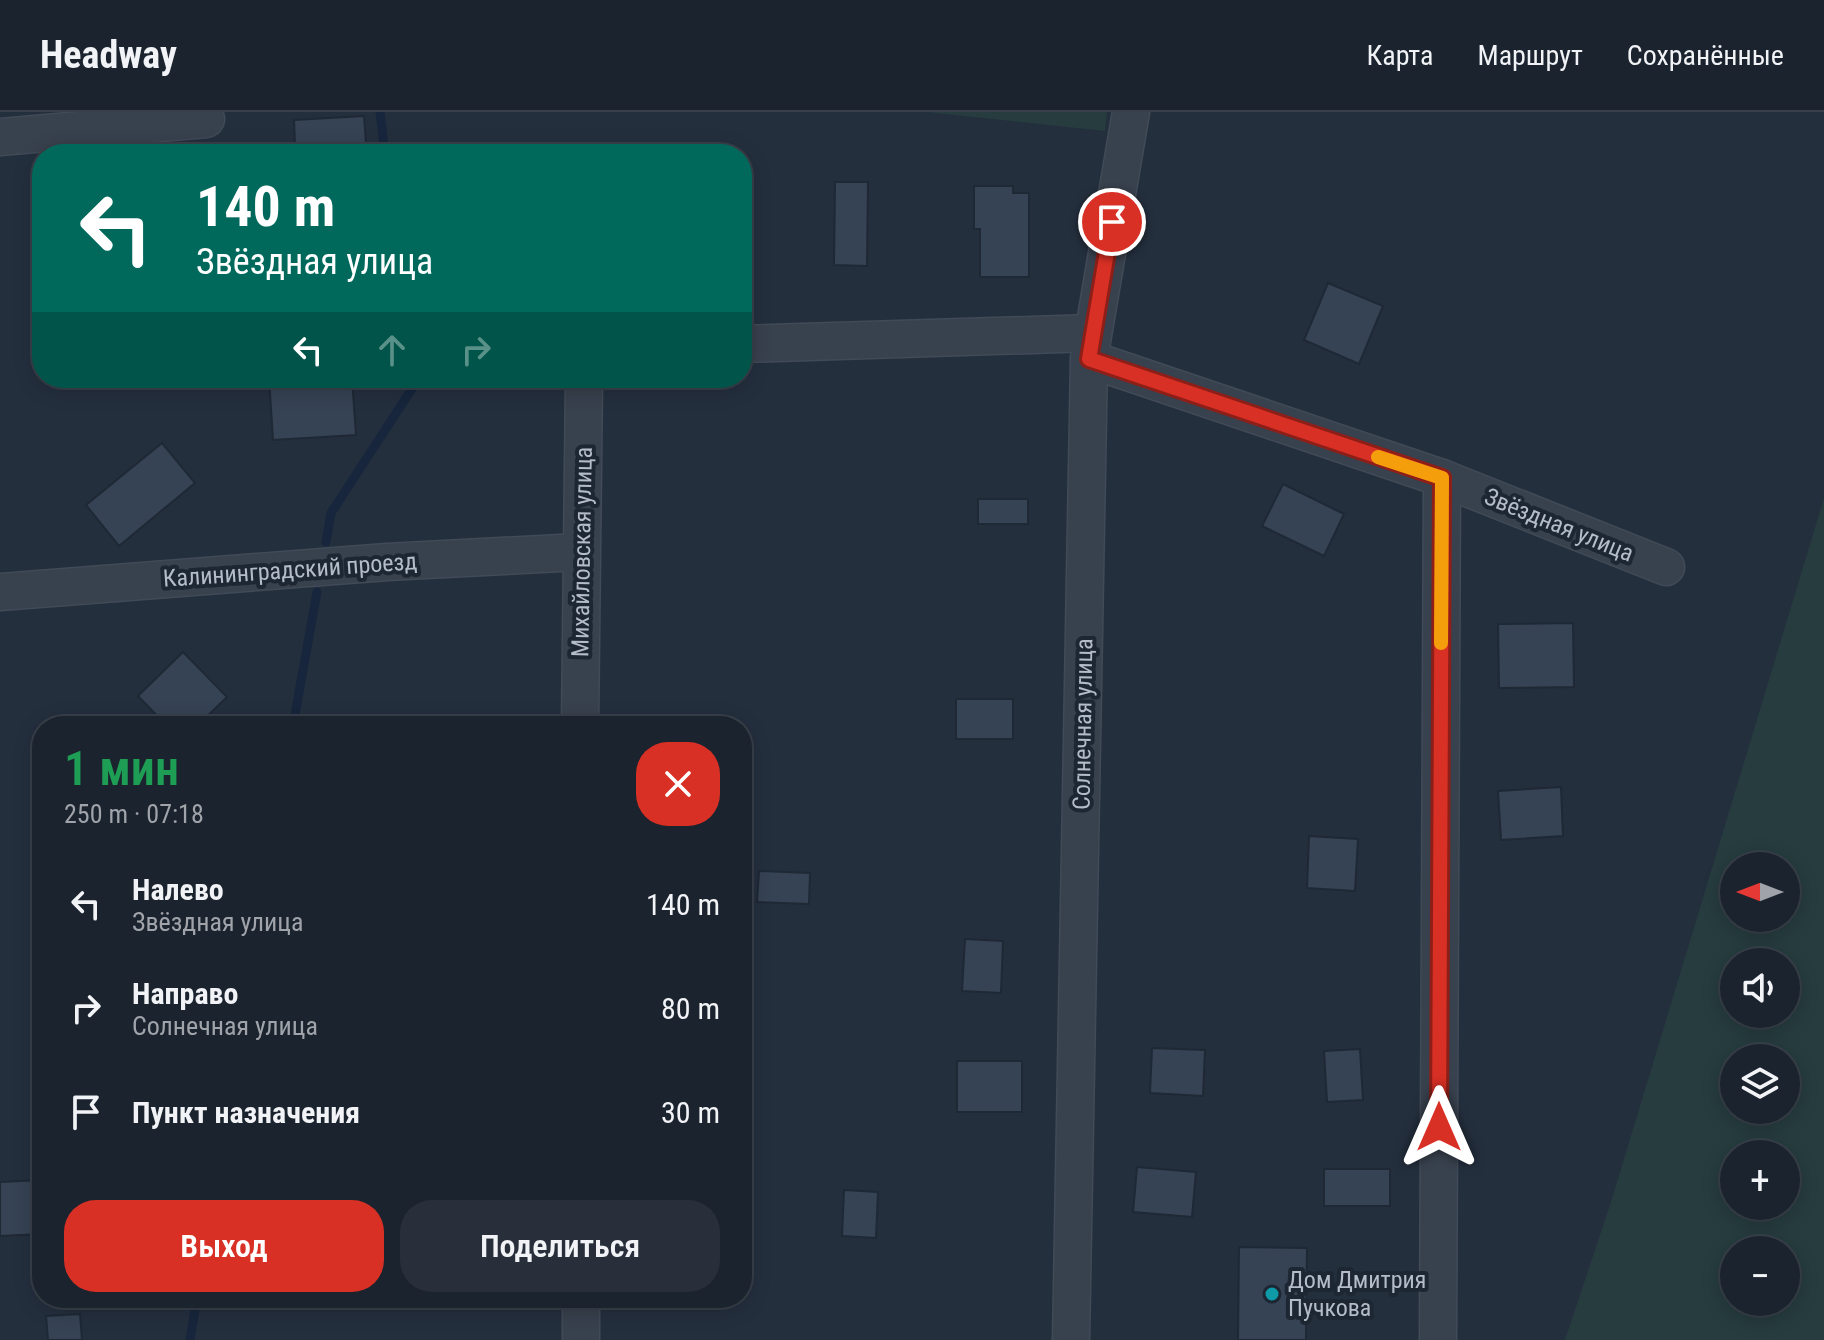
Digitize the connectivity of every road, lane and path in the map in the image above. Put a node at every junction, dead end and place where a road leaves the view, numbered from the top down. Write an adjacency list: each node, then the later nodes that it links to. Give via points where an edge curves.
1 (1131, 112): 5 (street, Солнечная улица)
2 (206, 119): 3 (street)
3 (0, 137)
4 (752, 344): 5 (street)
5 (1090, 346): 7 (street, Звёздная улица); 14 (street, Солнечная улица)
6 (584, 388): 8 (street, Михайловская улица)
7 (1442, 478): 9 (street, Звёздная улица); 15 (street)
8 (580, 552): 10 (street, Калининградский проезд); 11 (street, Михайловская улица)
9 (1666, 567)
10 (0, 592)
11 (580, 716)
12 (581, 1308): 13 (street)
13 (581, 1340)
14 (1071, 1340)
15 (1438, 1340)

